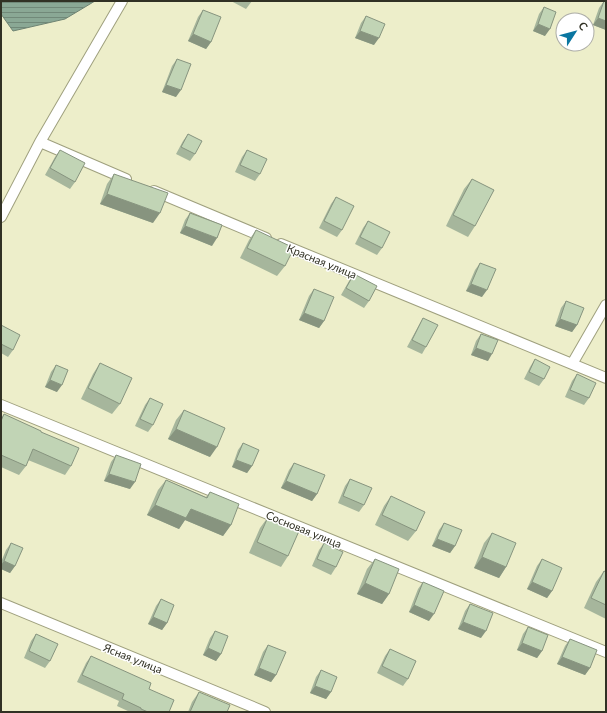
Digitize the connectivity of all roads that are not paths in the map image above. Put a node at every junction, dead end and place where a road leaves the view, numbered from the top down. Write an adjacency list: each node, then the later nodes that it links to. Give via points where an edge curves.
1 (122, 1): 2 (street)
2 (40, 142): 3 (street); 5 (street, Красная улица)
3 (1, 217)
4 (606, 305): 5 (street)
5 (572, 364): 6 (street, Красная улица)
6 (606, 378)
7 (1, 405): 9 (street, Сосновая улица)
8 (1, 603): 10 (street, Ясная улица)
9 (606, 652)
10 (265, 712)

